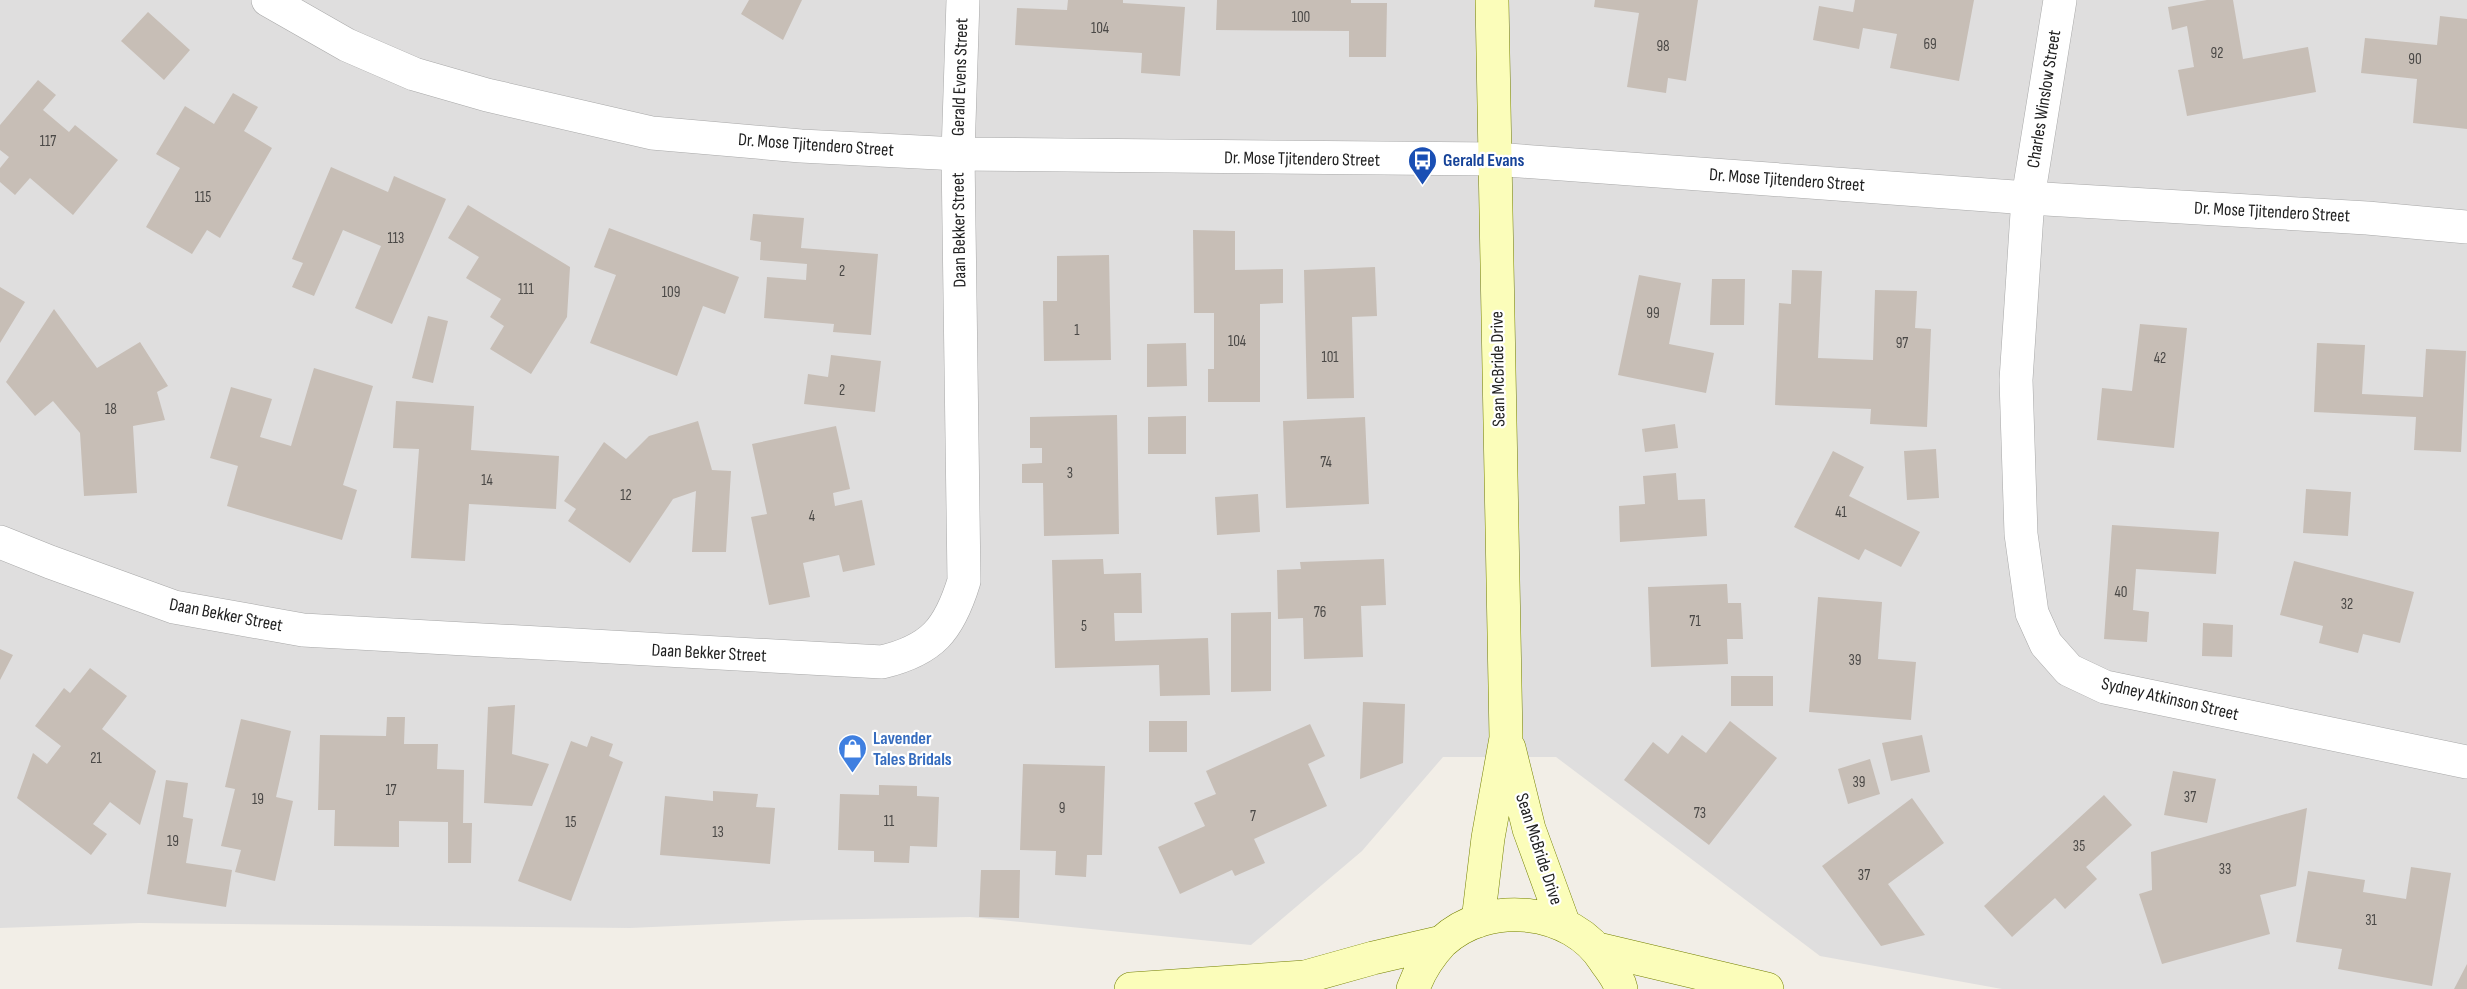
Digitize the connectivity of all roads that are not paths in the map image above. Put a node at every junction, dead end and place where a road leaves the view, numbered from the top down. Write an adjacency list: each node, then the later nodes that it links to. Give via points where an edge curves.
1 (268, 0): 5 (street, Dr. Mose Tjitendero Street, via 347,45 414,74 652,133)
2 (963, 0): 5 (street, Gerald Evens Street)
3 (1492, 0): 6 (main road, Sean McBride Drive)
4 (2060, 0): 7 (street, Charles Winslow Street)
5 (958, 154): 6 (street, Dr. Mose Tjitendero Street); 9 (street, Daan Bekker Street, via 963,581 955,611 932,641 909,656 882,662 303,630 174,607)
6 (1494, 159): 7 (street, Dr. Mose Tjitendero Street); 10 (main road, Sean McBride Drive)
7 (2028, 198): 8 (street, Dr. Mose Tjitendero Street); 11 (street, Sydney Atkinson Street, via 2016,380 2021,534 2032,613 2046,644 2069,670 2105,687)
8 (2467, 227)
9 (0, 542)
10 (1506, 738): 12 (main road, Sean McBride Drive); 13 (main road, Sean McBride Drive, via 1529,829)
11 (2467, 762)
12 (1478, 921): 13 (main road, via 1526,915); 14 (main road)
13 (1564, 925): 15 (main road)
14 (1442, 942): 16 (main road, via 1305,977); 17 (main road, via 1420,970)
15 (1598, 949): 18 (main road); 19 (main road)
16 (1131, 989)
17 (1413, 989)
18 (1621, 989)
19 (1767, 989)

